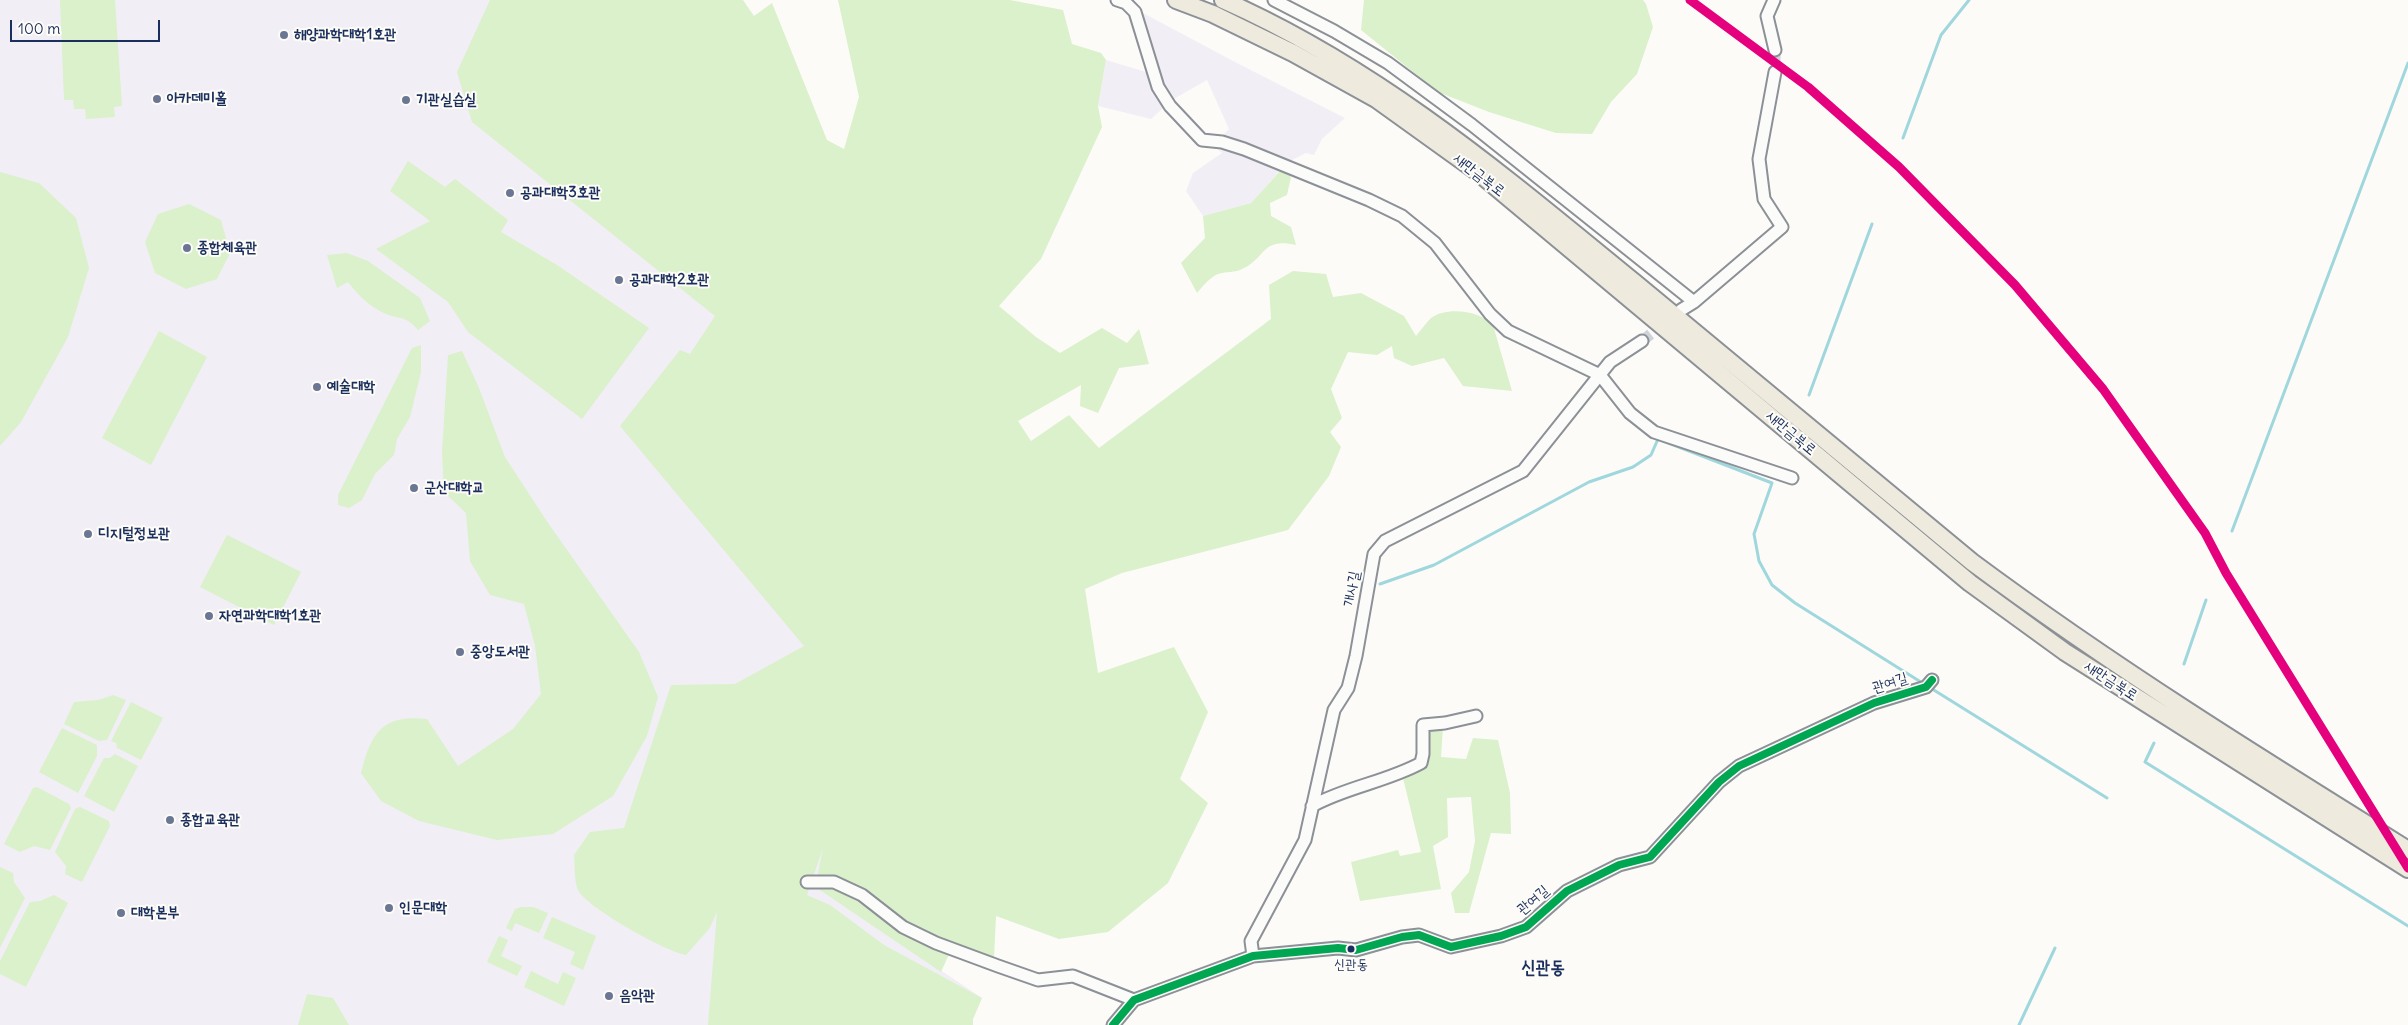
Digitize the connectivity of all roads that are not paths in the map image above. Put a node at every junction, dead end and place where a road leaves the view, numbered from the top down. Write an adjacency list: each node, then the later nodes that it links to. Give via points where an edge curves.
1 (1117, 0): 11 (street, via 1126,3 1134,12 1162,93 1202,140 1244,149 1402,216 1435,243 1490,314 1508,331)
2 (1176, 0): 17 (highway, 새만금북로, via 1213,14 1293,53 1384,105 1479,173 1970,583 2073,657)
3 (1223, 0): 16 (highway, 새만금북로, via 1304,39 1384,87 1489,163 1994,579 2202,720)
4 (1274, 0): 8 (street, via 1388,64 1472,125)
5 (1774, 0): 6 (street, via 1767,16)
6 (1774, 50)
7 (1775, 72): 8 (street, via 1759,159 1764,199 1782,227)
8 (1694, 302): 9 (street)
9 (1682, 310)
10 (1642, 341): 11 (street, 개사길, via 1610,362)
11 (1600, 375): 12 (street, via 1630,412 1654,432); 15 (street, 개사길, via 1523,471 1385,541 1374,554 1356,656 1348,688 1334,710)
12 (1792, 478)
13 (1929, 683): 19 (street, 관여길, via 1874,703 1738,766 1719,782 1650,857 1618,865 1567,891 1526,927 1452,946 1419,935 1356,950 1338,948)
14 (1476, 716): 15 (street, via 1423,724 1421,763 1385,779 1329,796)
15 (1312, 806): 19 (street, 개사길, via 1304,840 1251,941)
16 (2408, 850)
17 (2408, 869)
18 (807, 882): 20 (street, via 834,882 862,895 903,927 998,966 1038,980 1073,976)
19 (1253, 956): 20 (street, 관여길)
20 (1134, 1000): 21 (street, 관여길)
21 (1113, 1025)

